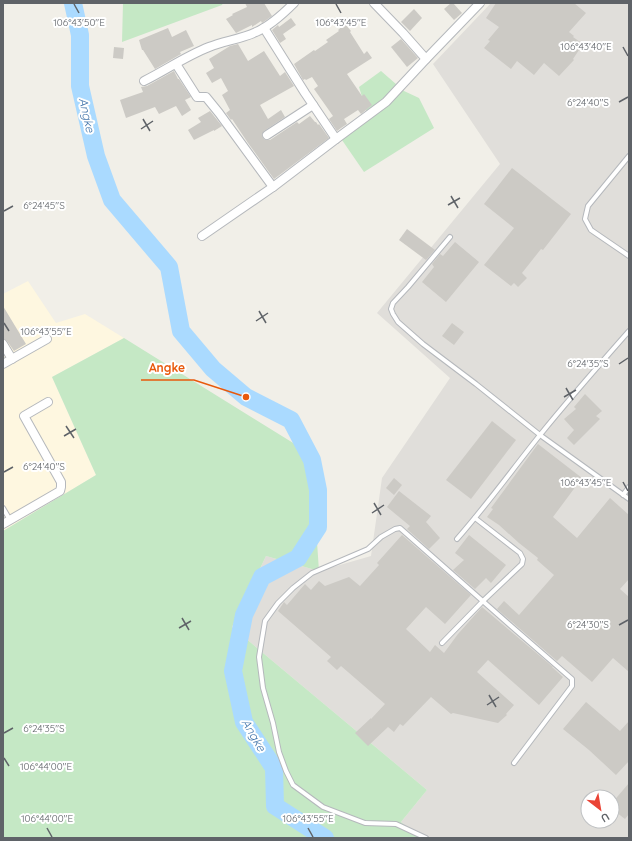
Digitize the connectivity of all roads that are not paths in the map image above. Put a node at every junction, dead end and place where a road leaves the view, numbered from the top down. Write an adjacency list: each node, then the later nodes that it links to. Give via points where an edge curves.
1 (294, 3): 4 (street)
2 (374, 3): 5 (street)
3 (480, 3): 5 (street)
4 (264, 28): 6 (street, via 209,47); 8 (street)
5 (426, 59): 10 (street, via 386,102)
6 (176, 64): 7 (street); 12 (street, via 197,97 206,97 219,113)
7 (144, 81)
8 (313, 105): 9 (street); 10 (street)
9 (267, 135)
10 (336, 139): 12 (street)
11 (629, 156): 15 (lane, via 588,206 585,219 590,230)
12 (272, 187): 13 (street)
13 (202, 236)
14 (450, 236): 22 (lane, via 393,303 393,314 398,322 423,344)
15 (629, 256)
16 (629, 331): 22 (lane)
17 (47, 339): 19 (street)
18 (3, 344): 19 (street)
19 (12, 359): 20 (street)
20 (3, 364)
21 (48, 402): 28 (street, via 24,416 62,487 60,491)
22 (540, 435): 24 (lane); 27 (lane)
23 (629, 487): 24 (lane)
24 (623, 495): 25 (lane)
25 (629, 499)
26 (3, 508): 28 (lane)
27 (475, 518): 29 (lane); 30 (lane, via 520,553 523,559 522,564)
28 (7, 522)
29 (457, 539)
30 (483, 601): 31 (lane); 32 (lane, via 572,679 572,686); 33 (lane, via 400,528 381,538 368,549 312,573 278,603 265,621 259,656 263,688 279,752 293,785 323,807 365,823 396,824)
31 (442, 643)
32 (514, 763)
33 (426, 838)

